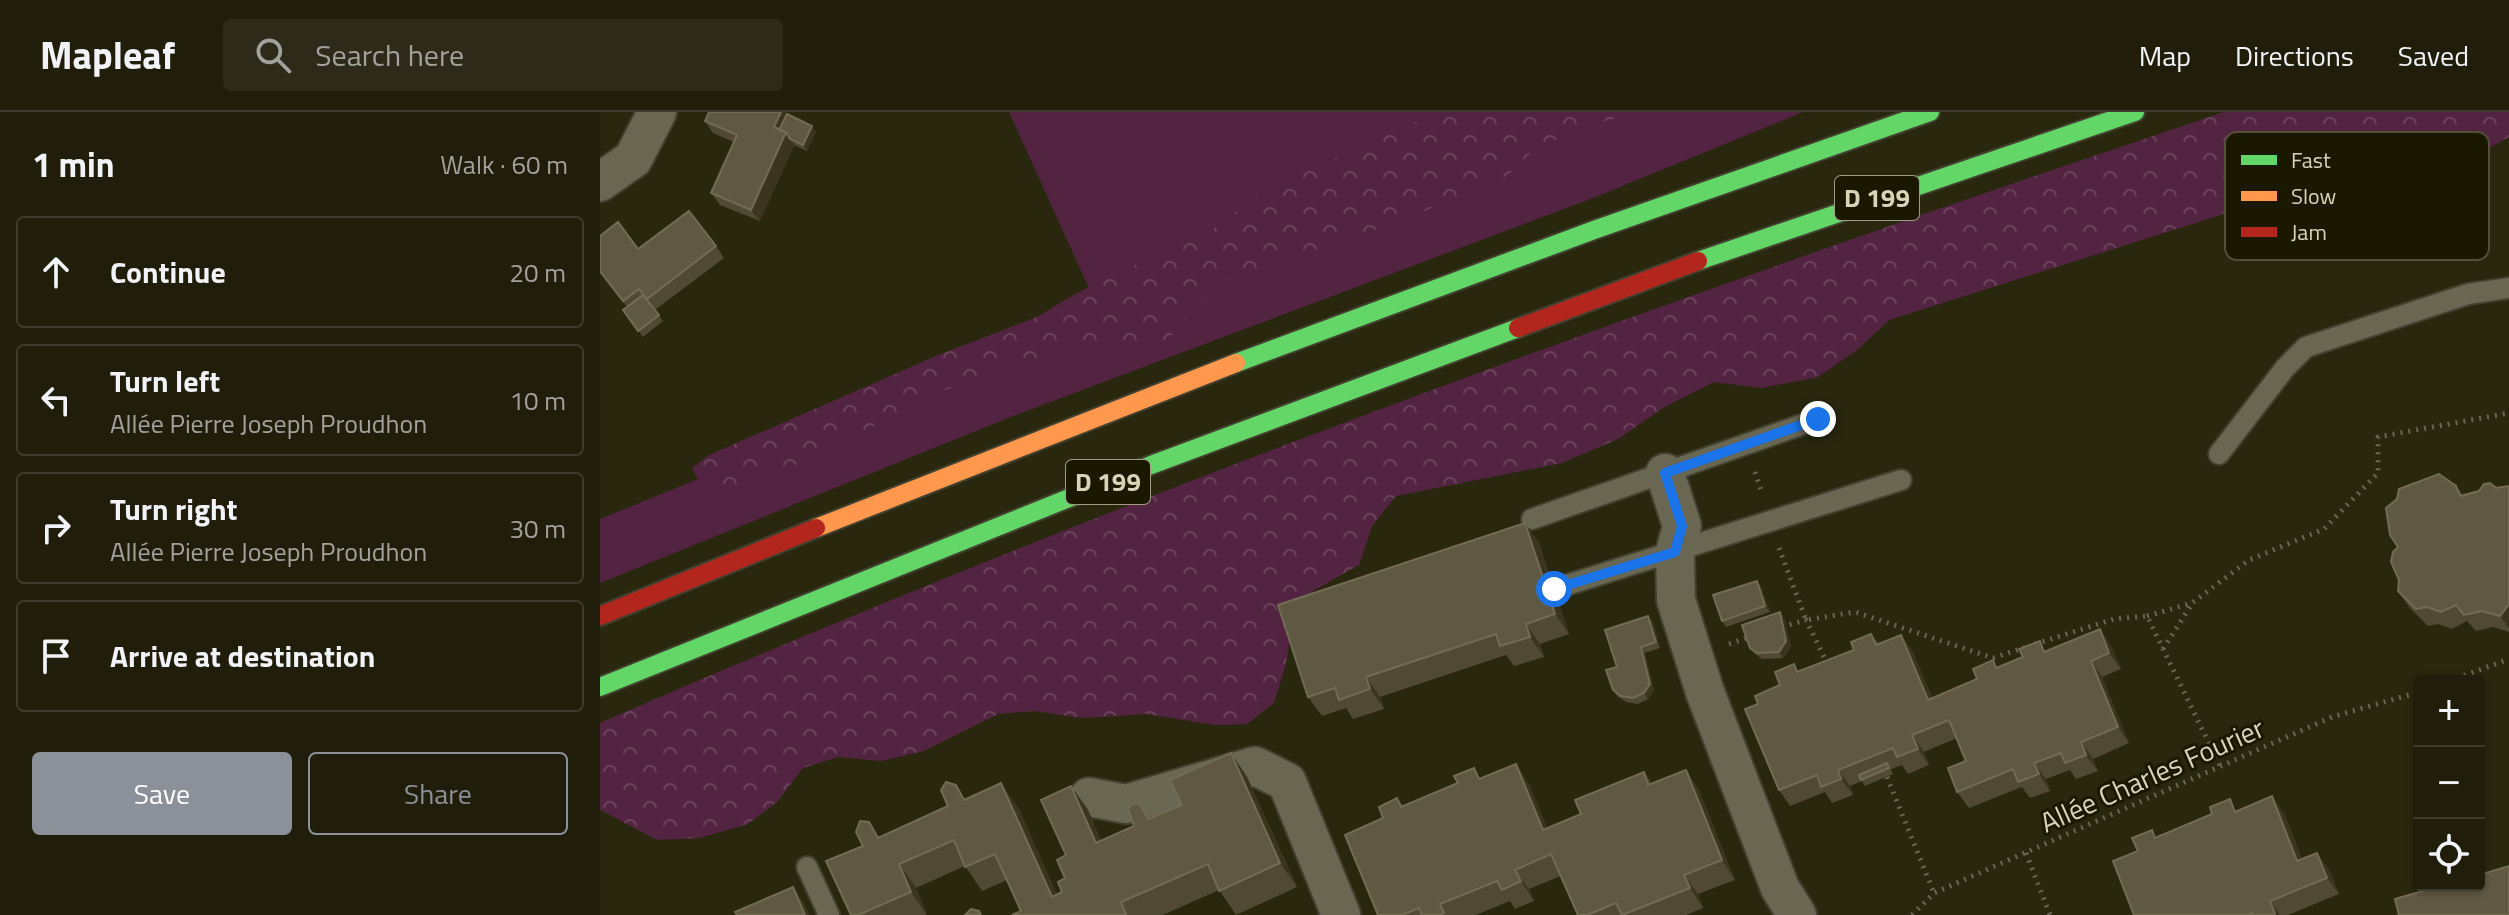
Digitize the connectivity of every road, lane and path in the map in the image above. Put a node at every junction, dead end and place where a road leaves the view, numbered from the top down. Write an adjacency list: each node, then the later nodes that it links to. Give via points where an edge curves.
1 (657, 112): 4 (street, via 633,159)
2 (1930, 112): 17 (highway, D 199, via 1201,376)
3 (2135, 112): 27 (highway, D 199, via 1773,233 1136,470)
4 (600, 182)
5 (2509, 288): 9 (lane, via 2468,294 2306,347)
6 (2509, 413): 16 (path, via 2378,437 2378,473 2324,529 2249,560)
7 (1818, 419): 8 (lane)
8 (1746, 444): 10 (lane); 13 (path)
9 (2219, 454)
10 (1665, 473): 12 (lane); 14 (street, via 1682,526)
11 (1901, 480): 13 (lane)
12 (1532, 519)
13 (1771, 521): 14 (lane); 19 (path)
14 (1675, 552): 15 (lane); 23 (street, via 1676,600)
15 (1554, 589)
16 (2192, 603): 18 (path); 22 (path)
17 (600, 616)
18 (2147, 616): 19 (path, via 2114,619 1993,658 1855,612); 22 (path)
19 (1806, 620): 20 (path); 26 (path)
20 (1778, 628)
21 (1764, 633): 23 (path)
22 (2163, 649): 29 (path)
23 (1693, 655): 37 (street, via 1780,888)
24 (2509, 659): 25 (path)
25 (2465, 675)
26 (1834, 678)
27 (600, 687)
28 (2413, 694): 29 (path, Allée Charles Fourier, via 2332,717)
29 (2221, 768): 32 (path, Allée Charles Fourier)
30 (1887, 777): 34 (path)
31 (1089, 797): 36 (street, via 1126,804 1255,766 1287,782)
32 (2026, 853): 34 (path, Allée Charles Fourier); 39 (path)
33 (807, 867): 35 (lane)
34 (1934, 893): 38 (path, Allée Charles Fourier)
35 (829, 915)
36 (1341, 915)
37 (1797, 915)
38 (1912, 915)
39 (2050, 915)

